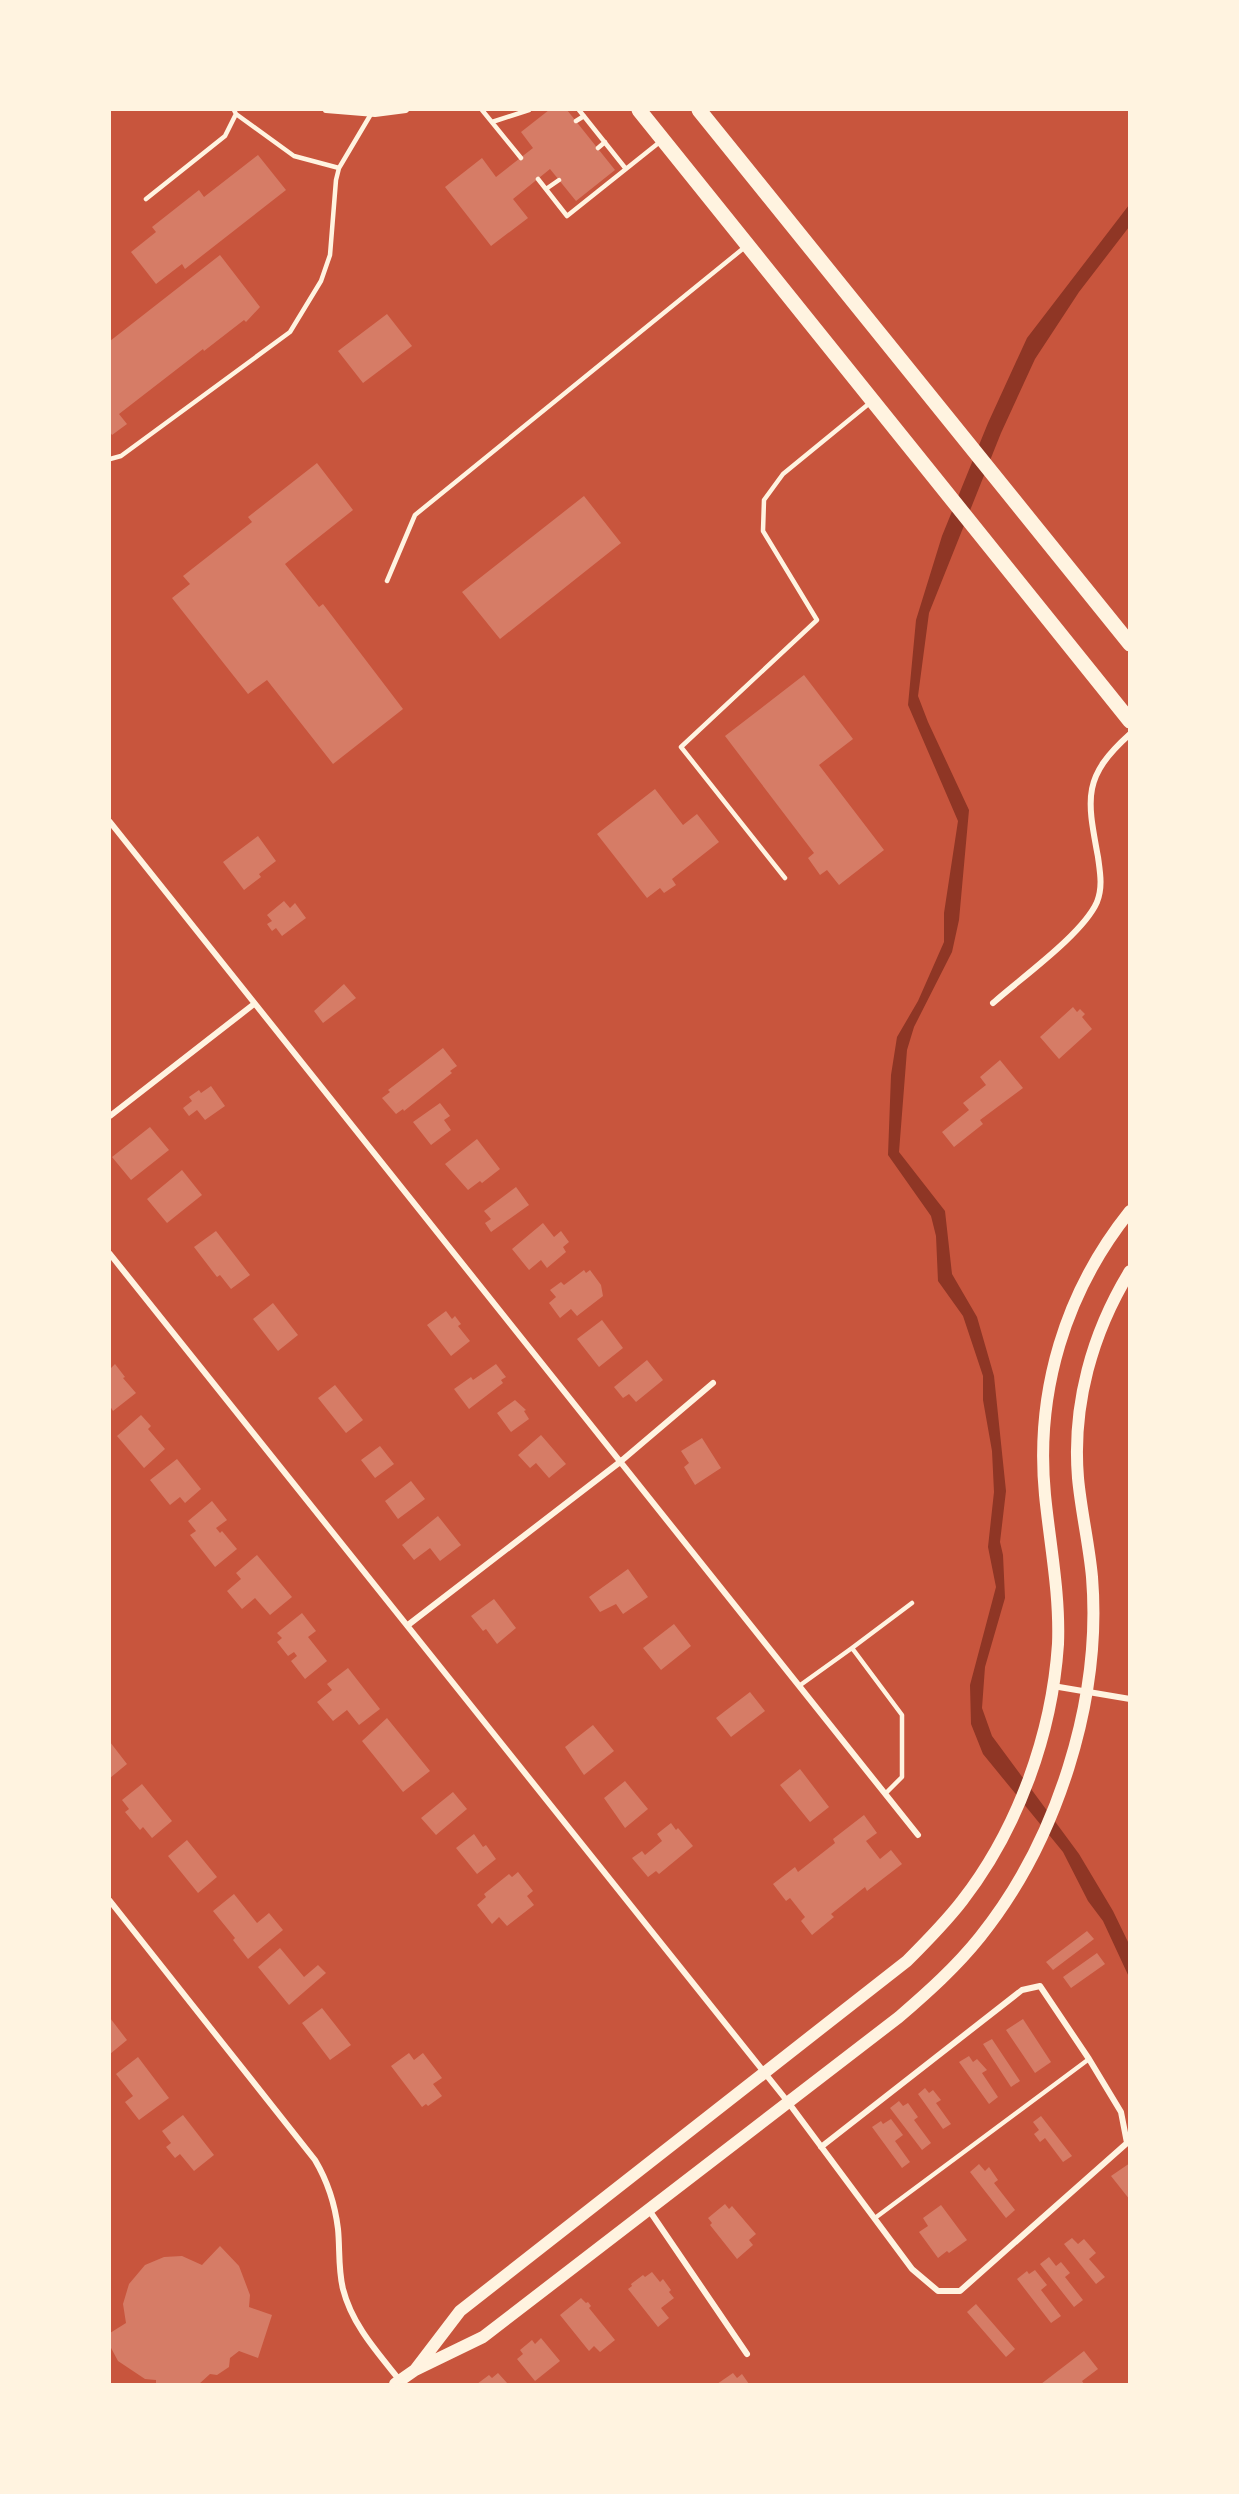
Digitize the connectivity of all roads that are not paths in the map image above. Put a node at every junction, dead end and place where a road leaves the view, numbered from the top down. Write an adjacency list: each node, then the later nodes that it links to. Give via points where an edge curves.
1 (326, 110): 9 (street)
2 (406, 110): 9 (street)
3 (482, 110): 11 (lane)
4 (529, 110): 11 (lane)
5 (579, 110): 10 (lane)
6 (639, 110): 13 (main road)
7 (699, 110): 27 (main road)
8 (235, 112): 17 (lane, via 294,156); 22 (lane, via 225,136)
9 (371, 114): 17 (lane)
10 (584, 116): 12 (lane); 14 (lane)
11 (492, 122): 16 (lane)
12 (576, 122)
13 (663, 140): 18 (lane); 23 (main road)
14 (605, 142): 15 (lane); 18 (lane)
15 (598, 148)
16 (521, 158)
17 (339, 168): 25 (lane, via 330,255 321,281 290,332 121,456)
18 (626, 169): 21 (lane, via 567,216)
19 (538, 179): 21 (lane)
20 (559, 180): 21 (lane)
21 (546, 189)
22 (146, 199)
23 (747, 245): 24 (main road); 26 (lane, via 415,515)
24 (873, 401): 28 (main road); 31 (lane, via 783,474 764,500 763,531 817,620 681,747)
25 (110, 459)
26 (387, 582)
27 (1130, 644)
28 (1130, 721)
29 (1130, 734): 32 (street, via 1108,754 1093,781 1090,806 1101,878 1098,900 1077,930)
30 (110, 822): 33 (street)
31 (785, 878)
32 (993, 1003)
33 (254, 1004): 34 (street); 39 (street)
34 (110, 1116)
35 (1130, 1211): 44 (main road, via 1080,1289 1054,1358 1047,1391 1042,1462 1058,1602)
36 (110, 1254): 41 (street)
37 (1130, 1271): 45 (main road, via 1114,1297 1095,1344 1083,1384 1078,1421 1078,1478 1093,1603)
38 (713, 1383): 39 (street)
39 (620, 1462): 41 (street); 43 (street)
40 (912, 1603): 42 (lane)
41 (408, 1625): 51 (street)
42 (852, 1648): 43 (lane); 47 (lane, via 902,1715 902,1777)
43 (799, 1686): 47 (street)
44 (1053, 1686): 45 (street); 51 (main road, via 1034,1763 1017,1807 964,1899 907,1961)
45 (1086, 1692): 46 (street); 52 (main road, via 1059,1794 1018,1881 988,1926 951,1970 899,2017)
46 (1130, 1698)
47 (885, 1794): 48 (street)
48 (918, 1835)
49 (110, 1901): 58 (street, via 315,2160 336,2212 340,2274 346,2300 362,2332)
50 (1089, 2058): 53 (street, via 1040,1986 1022,1990); 55 (lane); 55 (street, via 1121,2112 1127,2143 960,2291 938,2291 912,2270)
51 (765, 2074): 52 (street); 57 (main road, via 460,2311)
52 (788, 2102): 53 (street); 54 (main road)
53 (822, 2146): 55 (street)
54 (649, 2210): 56 (street); 57 (main road, via 483,2337)
55 (875, 2218)
56 (747, 2354)
57 (415, 2370): 58 (main road)
58 (399, 2383)

